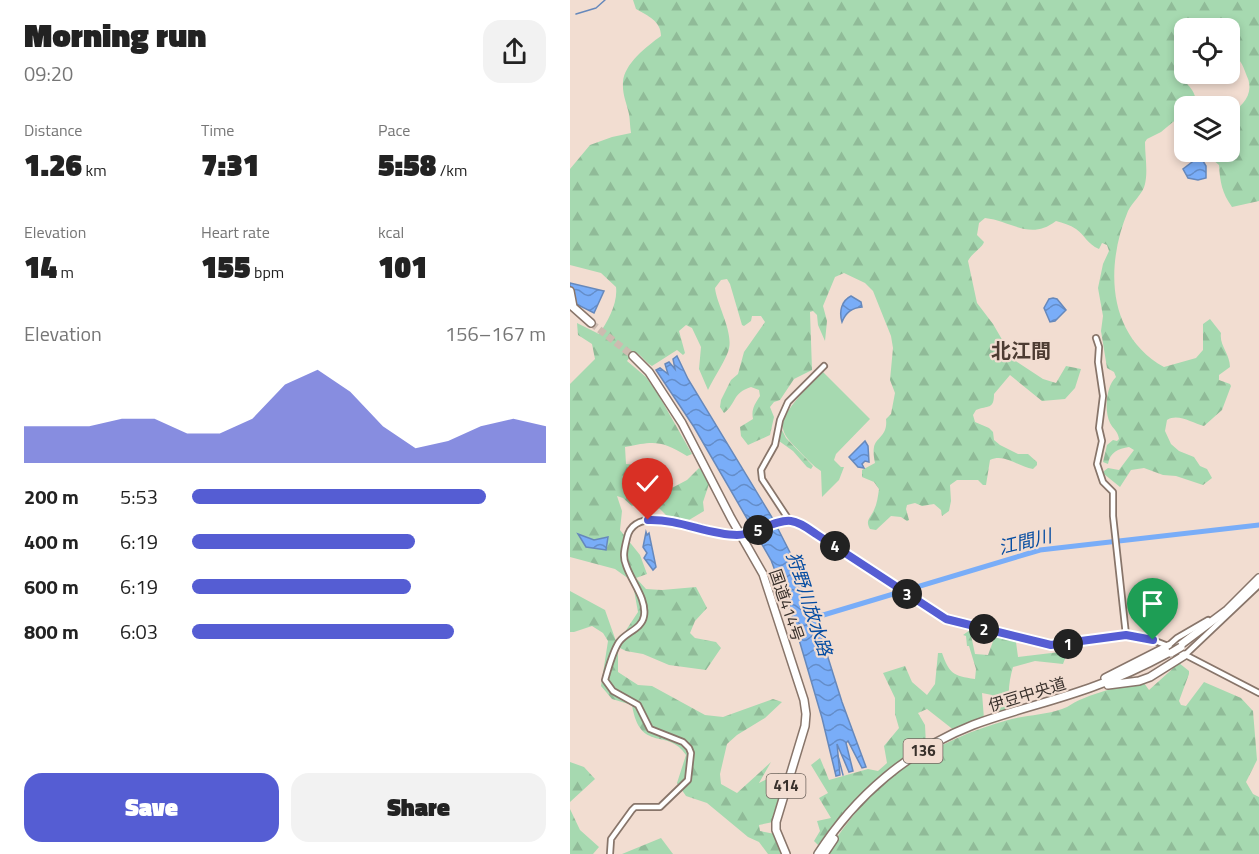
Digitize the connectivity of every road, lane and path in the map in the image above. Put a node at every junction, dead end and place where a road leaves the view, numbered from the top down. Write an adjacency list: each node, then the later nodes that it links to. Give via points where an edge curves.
1 (570, 291): 2 (highway, via 573,307)
2 (591, 323)
3 (1096, 338): 9 (street, via 1103,396 1097,464 1103,482 1113,492)
4 (633, 356): 7 (highway, 国道414号 / 414, via 649,372 682,423 730,518)
5 (824, 366): 6 (street, via 788,402 775,444 761,470)
6 (787, 521): 7 (street); 9 (street, via 808,529 946,619 1046,644)
7 (744, 534): 14 (street, via 725,534 662,520 638,523 629,531 624,559 645,615 640,625 620,641 606,683 638,705 650,729 683,742 691,753 686,783 660,807 635,807 611,839); 15 (highway, 国道414号 / 414, via 765,579 806,708 776,822)
8 (1259, 580): 10 (street); 10 (highway, 伊豆中央道 / 136, bridge, via 1227,610); 11 (street)
9 (1126, 635): 10 (street, via 1150,639)
10 (1169, 650): 11 (street); 12 (highway, 伊豆中央道 / 136)
11 (1185, 655): 12 (highway, via 1139,681); 13 (street)
12 (1080, 693): 16 (highway, 伊豆中央道 / 136, via 940,742 872,790)
13 (1259, 693)
14 (610, 854)
15 (786, 854)
16 (819, 854)

